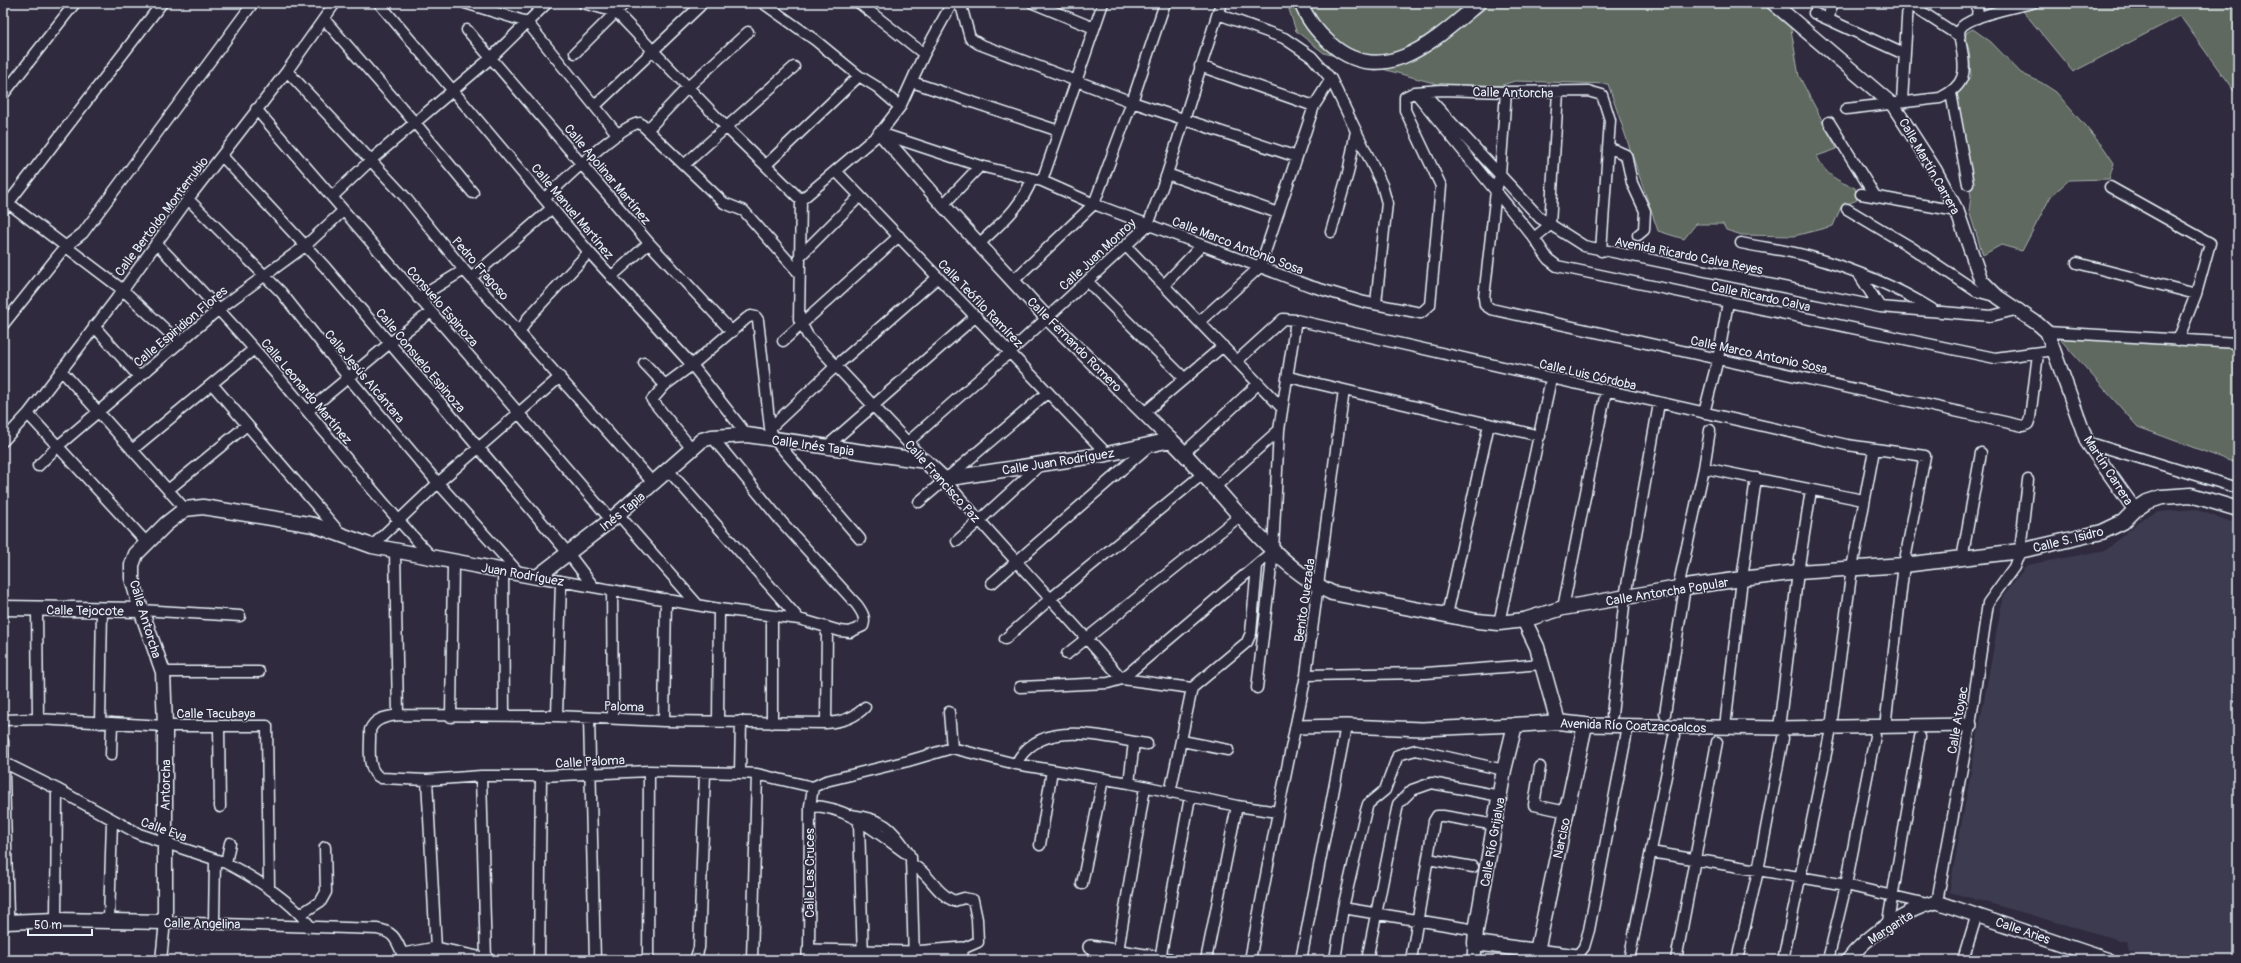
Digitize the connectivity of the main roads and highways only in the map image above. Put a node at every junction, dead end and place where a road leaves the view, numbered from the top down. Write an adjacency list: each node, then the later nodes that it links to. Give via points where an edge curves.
1 (1171, 440): 4 (main road, Calle Juan Rodríguez, via 1107,454); 10 (main road, Calle Fernando Romero, via 1274,551 1303,577)
2 (702, 442): 3 (main road, Calle Inés Tapia, via 772,434 826,447); 9 (main road, Inés Tapia, via 615,517)
3 (925, 461): 4 (main road, Calle Francisco Paz)
4 (944, 479)
5 (185, 509): 9 (main road, Juan Rodríguez, via 203,507 314,525 372,546); 12 (main road, Calle Antorcha, via 146,542 136,554 132,565 132,578)
6 (2135, 510): 7 (main road, Martín Carrera, via 2147,502 2162,497 2191,494); 8 (main road, Calle S. Isidro, via 2123,522 2102,532)
7 (2238, 510)
8 (2020, 551): 13 (main road, Calle Antorcha Popular, via 1904,565 1742,578 1563,608)
9 (537, 577)
10 (1319, 587): 13 (main road, Calle Antorcha Popular, via 1332,593 1477,621 1500,623)
11 (3, 608): 12 (main road, Calle Tejocote)
12 (141, 610): 17 (main road, Calle Antorcha, via 163,672)
13 (1524, 620): 14 (main road, via 1537,646)
14 (1558, 722): 15 (main road, Avenida Río Coatzacoalcos); 16 (main road, Avenida Río Coatzacoalcos)
15 (1515, 725): 20 (main road, Calle Río Grijalva, via 1504,770 1476,936)
16 (1586, 725): 20 (main road, Narciso, via 1567,812)
17 (165, 726): 18 (main road, Antorcha)
18 (165, 922): 19 (main road, Calle Angelina, via 56,920)
19 (4, 923)
20 (1528, 953)

